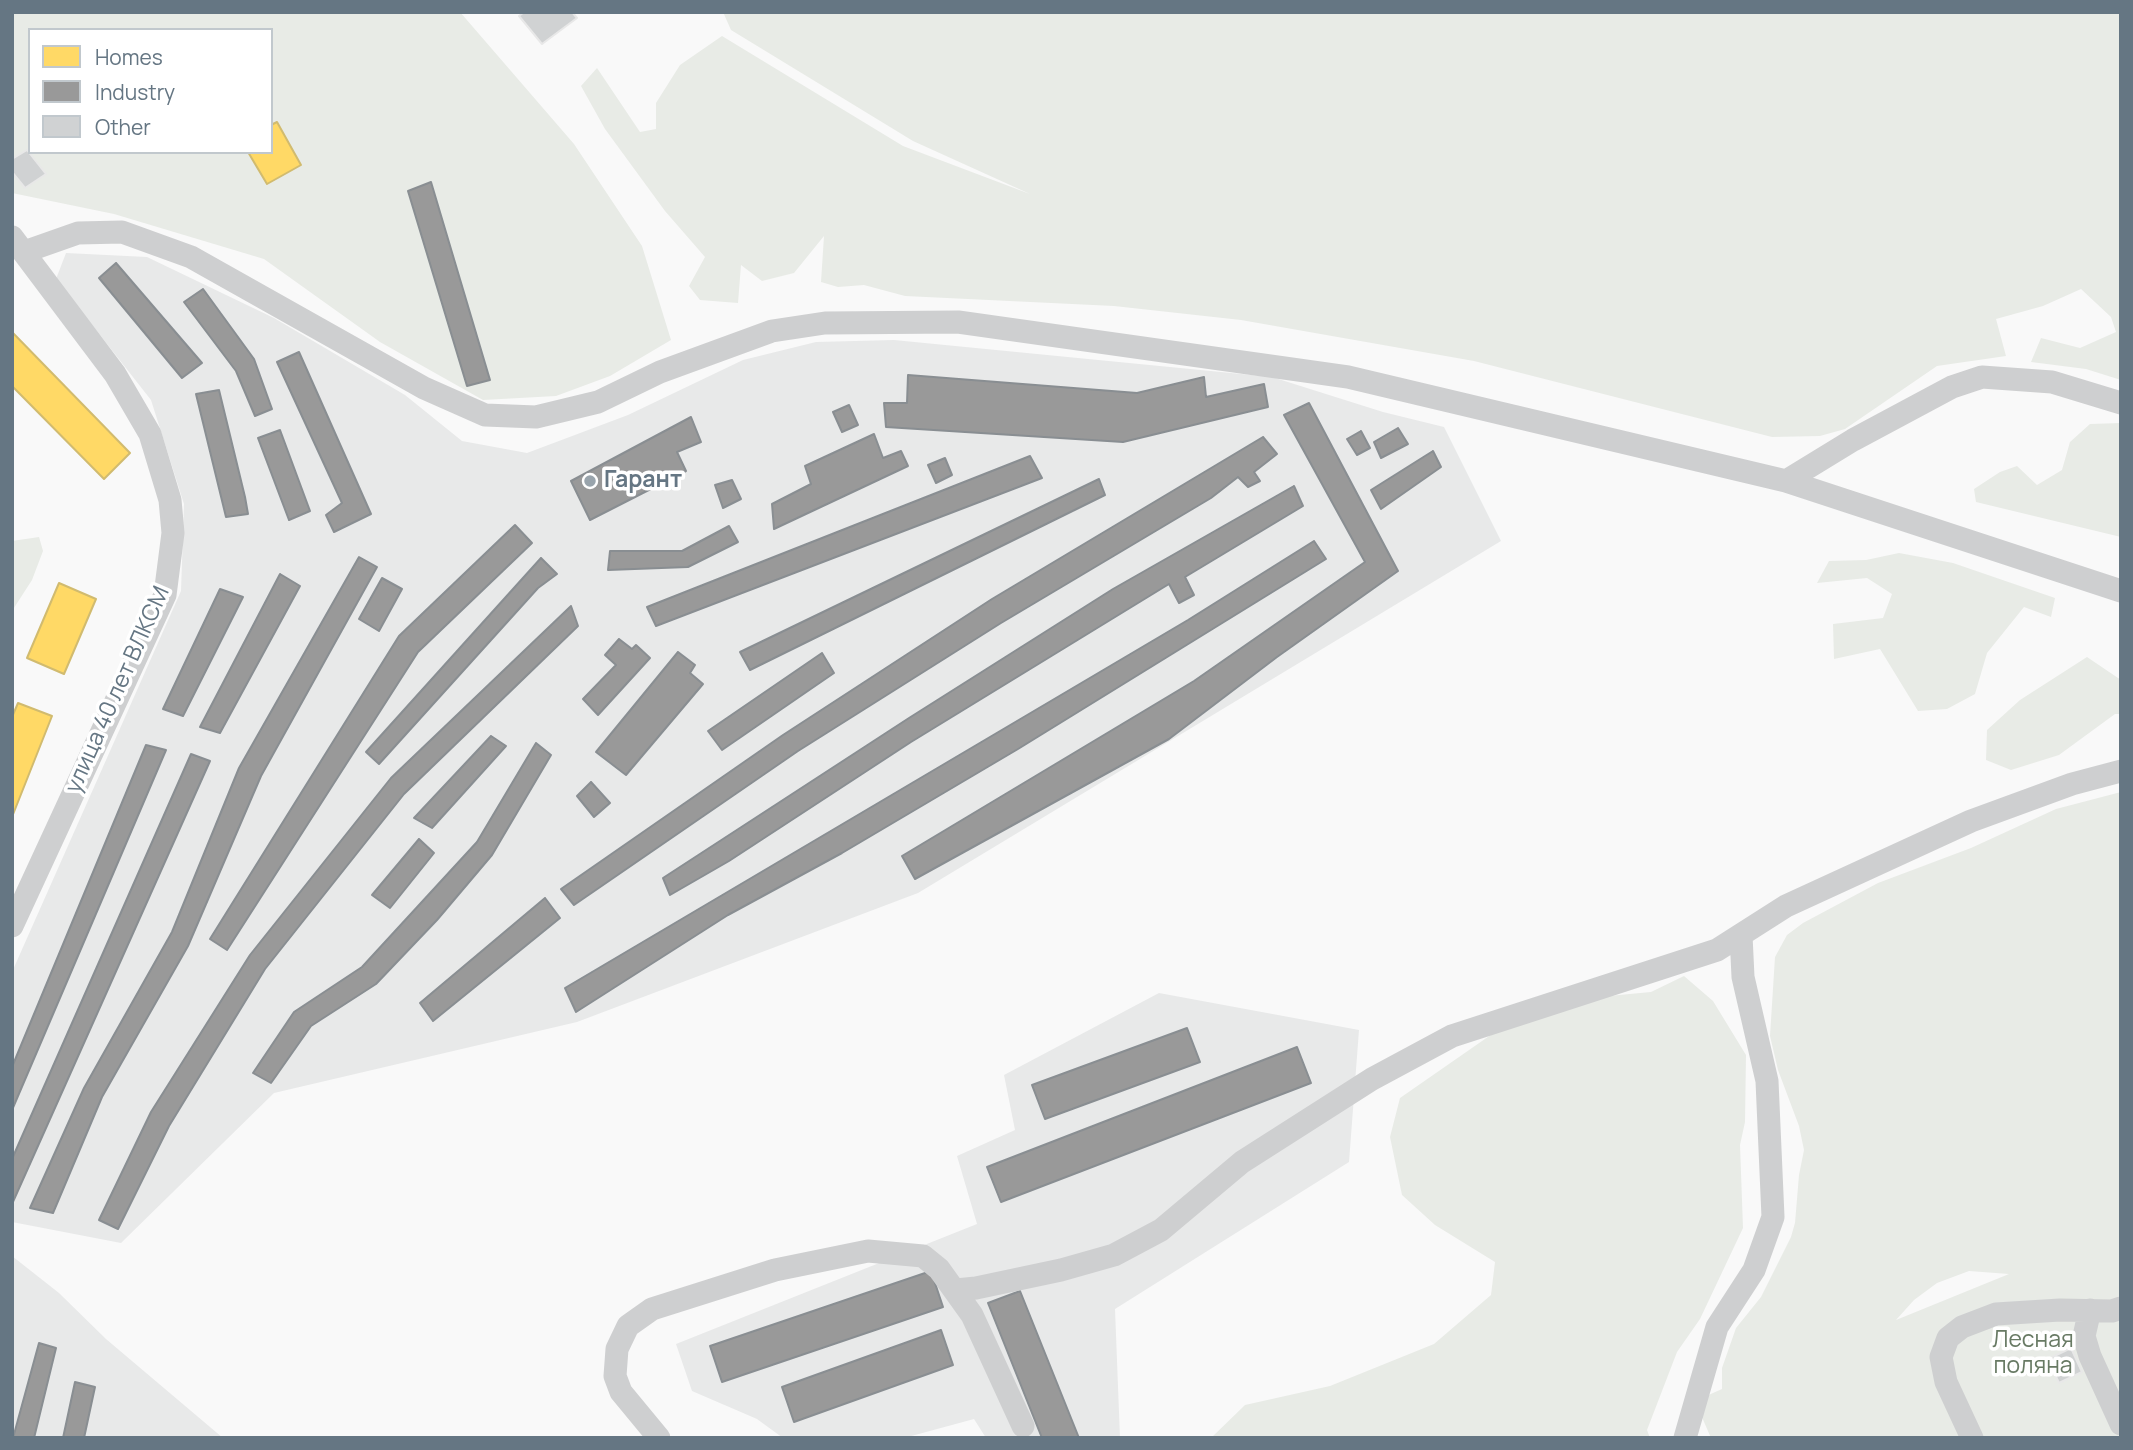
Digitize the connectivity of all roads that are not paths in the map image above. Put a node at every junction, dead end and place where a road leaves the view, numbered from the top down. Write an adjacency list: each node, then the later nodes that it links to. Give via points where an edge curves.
1 (18, 244): 3 (street, via 78,233 122,232 191,257 424,388 485,415 536,417 598,402 660,372 772,331 825,323 958,322 1348,377); 6 (street, улица 40 лет ВЛКСМ, via 115,374 150,434 170,500 173,533 165,595)
2 (2121, 403): 3 (street, via 2052,382 1982,377 1952,387)
3 (1786, 481): 4 (street)
4 (2121, 591)
5 (2121, 771): 7 (street, via 1971,821 1786,906)
6 (12, 926)
7 (1741, 934): 8 (street, via 1717,950 1452,1036 1371,1079 1242,1162 1161,1230 1114,1255); 14 (street, via 1743,978 1767,1081 1773,1217 1754,1270 1717,1327)
8 (956, 1290): 12 (street); 13 (street, via 923,1256 868,1251 775,1270 652,1309 628,1326 617,1349 615,1376 621,1392)
9 (2121, 1308): 10 (street)
10 (2090, 1310): 11 (street, via 2084,1336); 15 (street, via 1996,1314 1962,1327 1948,1338 1941,1357 1946,1382)
11 (2121, 1424)
12 (1023, 1426)
13 (659, 1438)
14 (1685, 1438)
15 (1972, 1438)

